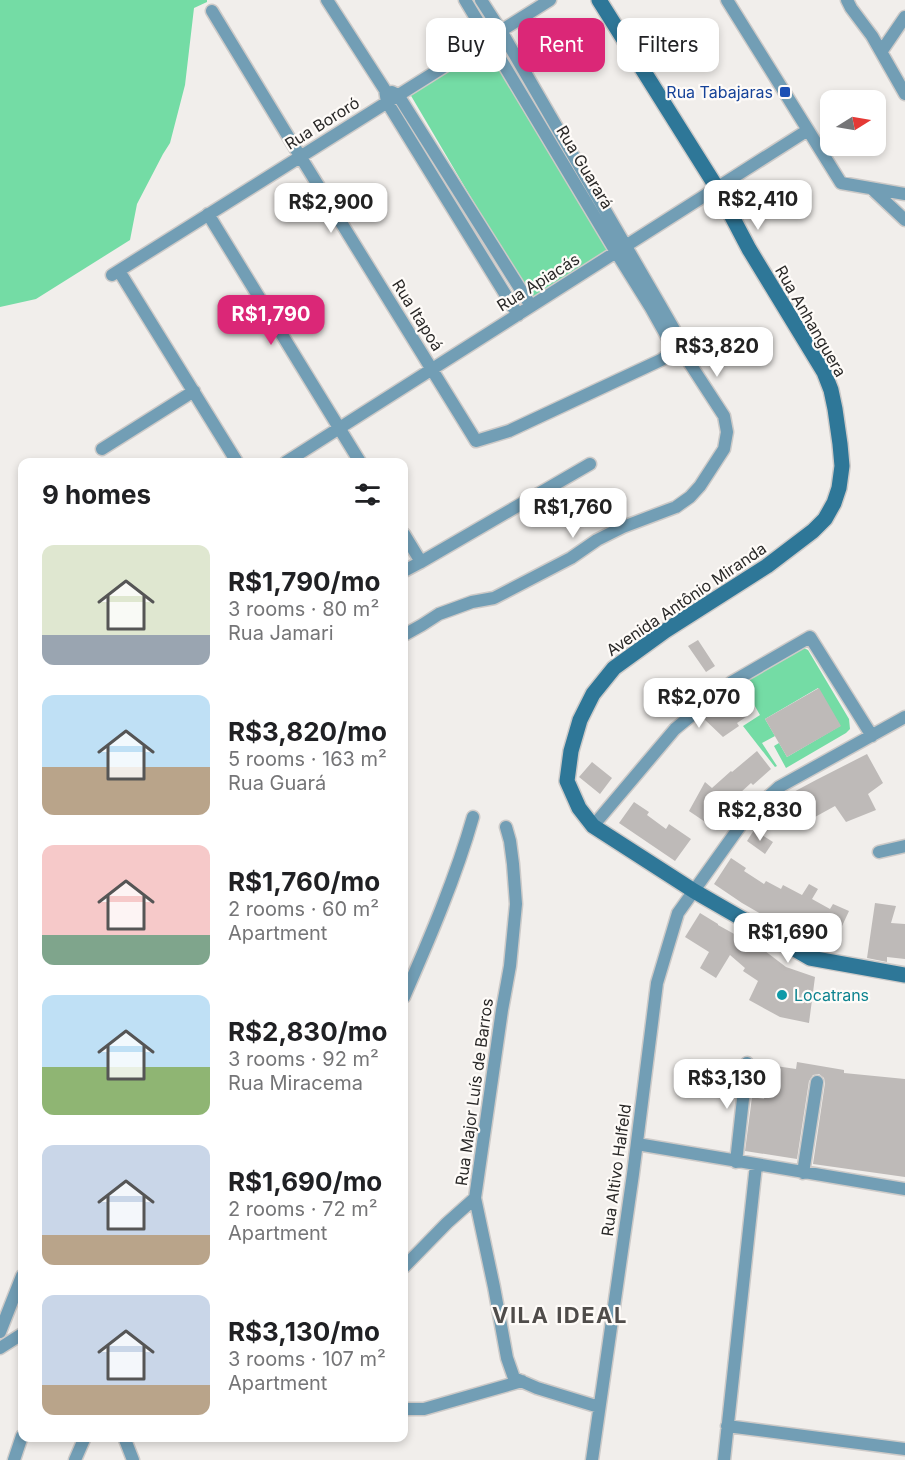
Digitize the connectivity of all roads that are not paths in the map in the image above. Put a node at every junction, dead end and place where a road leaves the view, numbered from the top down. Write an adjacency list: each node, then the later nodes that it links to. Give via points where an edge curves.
1 (327, 0): 19 (street)
2 (465, 0): 10 (street, Rua Guarará)
3 (481, 0): 11 (street, Rua Guarará)
4 (550, 0): 12 (street, Rua Bororó)
5 (598, 0): 24 (street, Rua Anhanguera)
6 (727, 0): 20 (street)
7 (847, 0): 14 (street)
8 (213, 11): 21 (street, Rua Itapoá)
9 (905, 17): 14 (street)
10 (476, 18)
11 (493, 18)
12 (506, 28)
13 (506, 40): 22 (street, Rua Guarará)
14 (881, 52): 17 (street)
15 (506, 64): 22 (street, Rua Guarará)
16 (435, 72): 18 (street, Rua Bororó)
17 (905, 94)
18 (398, 95): 19 (street, Rua Bororó); 29 (street)
19 (386, 96): 21 (street, Rua Bororó); 30 (street)
20 (808, 130): 23 (street, via 841,183); 24 (street, Rua Apiacás)
21 (300, 156): 26 (street, Rua Bororó); 32 (street, Rua Itapoá)
22 (582, 182): 28 (street, Rua Guarará)
23 (871, 188): 25 (street); 27 (street)
24 (717, 189): 28 (street, Rua Apiacás); 40 (street, Rua Anhanguera, via 824,372 840,444)
25 (905, 194)
26 (208, 214): 33 (street, Rua Bororó, via 115,273); 34 (street)
27 (905, 220)
28 (621, 249): 29 (street, Rua Apiacás); 31 (street, Rua Guarará, via 651,308)
29 (531, 306): 30 (street, Rua Apiacás)
30 (518, 315): 32 (street, Rua Apiacás)
31 (681, 351): 32 (street, Rua Itapoá, via 509,431 476,441); 44 (street, Rua Guarará, via 724,416 727,432 724,448 690,497 676,507 597,540 494,598 439,614)
32 (432, 369): 34 (street, Rua Apiacás)
33 (194, 391): 35 (street); 36 (street)
34 (339, 428): 37 (street, Rua Apiacás); 38 (street)
35 (102, 449)
36 (235, 458)
37 (292, 458)
38 (358, 458)
39 (590, 464): 42 (street)
40 (838, 488): 48 (street, Avenida Antônio Miranda, via 825,519 813,531 614,668 593,694 580,720 567,780 579,808)
41 (408, 541): 42 (street)
42 (421, 562): 43 (street)
43 (408, 569)
44 (408, 633)
45 (905, 717): 46 (street, Rua Altivo Halfeld)
46 (872, 736): 48 (street, via 810,637 732,682 675,729); 52 (street, Rua Altivo Halfeld, via 778,787 748,815)
47 (472, 817): 54 (street, via 466,842)
48 (593, 826): 52 (street, Avenida Antônio Miranda)
49 (506, 827): 62 (street, Rua Major Luís de Barros, via 516,904)
50 (905, 846): 51 (street)
51 (879, 852)
52 (694, 891): 53 (street, Avenida Antônio Miranda, via 810,958); 57 (street, Rua Altivo Halfeld, via 678,913 657,983)
53 (905, 975)
54 (408, 988)
55 (747, 1063): 58 (street)
56 (817, 1082): 60 (street)
57 (637, 1144): 58 (street); 69 (street, Rua Altivo Halfeld)
58 (736, 1161): 59 (street)
59 (756, 1165): 60 (street); 71 (street)
60 (803, 1173): 61 (street)
61 (905, 1189)
62 (475, 1198): 63 (street); 68 (street, Rua Major Luís de Barros, via 507,1358 514,1378)
63 (408, 1263)
64 (18, 1286): 65 (street)
65 (0, 1332)
66 (18, 1337): 67 (street)
67 (0, 1348)
68 (522, 1381): 69 (street); 70 (street, via 424,1409)
69 (599, 1407): 79 (street, Rua Altivo Halfeld)
70 (408, 1409)
71 (728, 1426): 75 (street); 80 (street)
72 (20, 1442): 76 (street)
73 (83, 1442): 77 (street)
74 (126, 1442): 78 (street)
75 (905, 1449)
76 (14, 1460)
77 (75, 1460)
78 (133, 1460)
79 (592, 1460)
80 (724, 1460)

